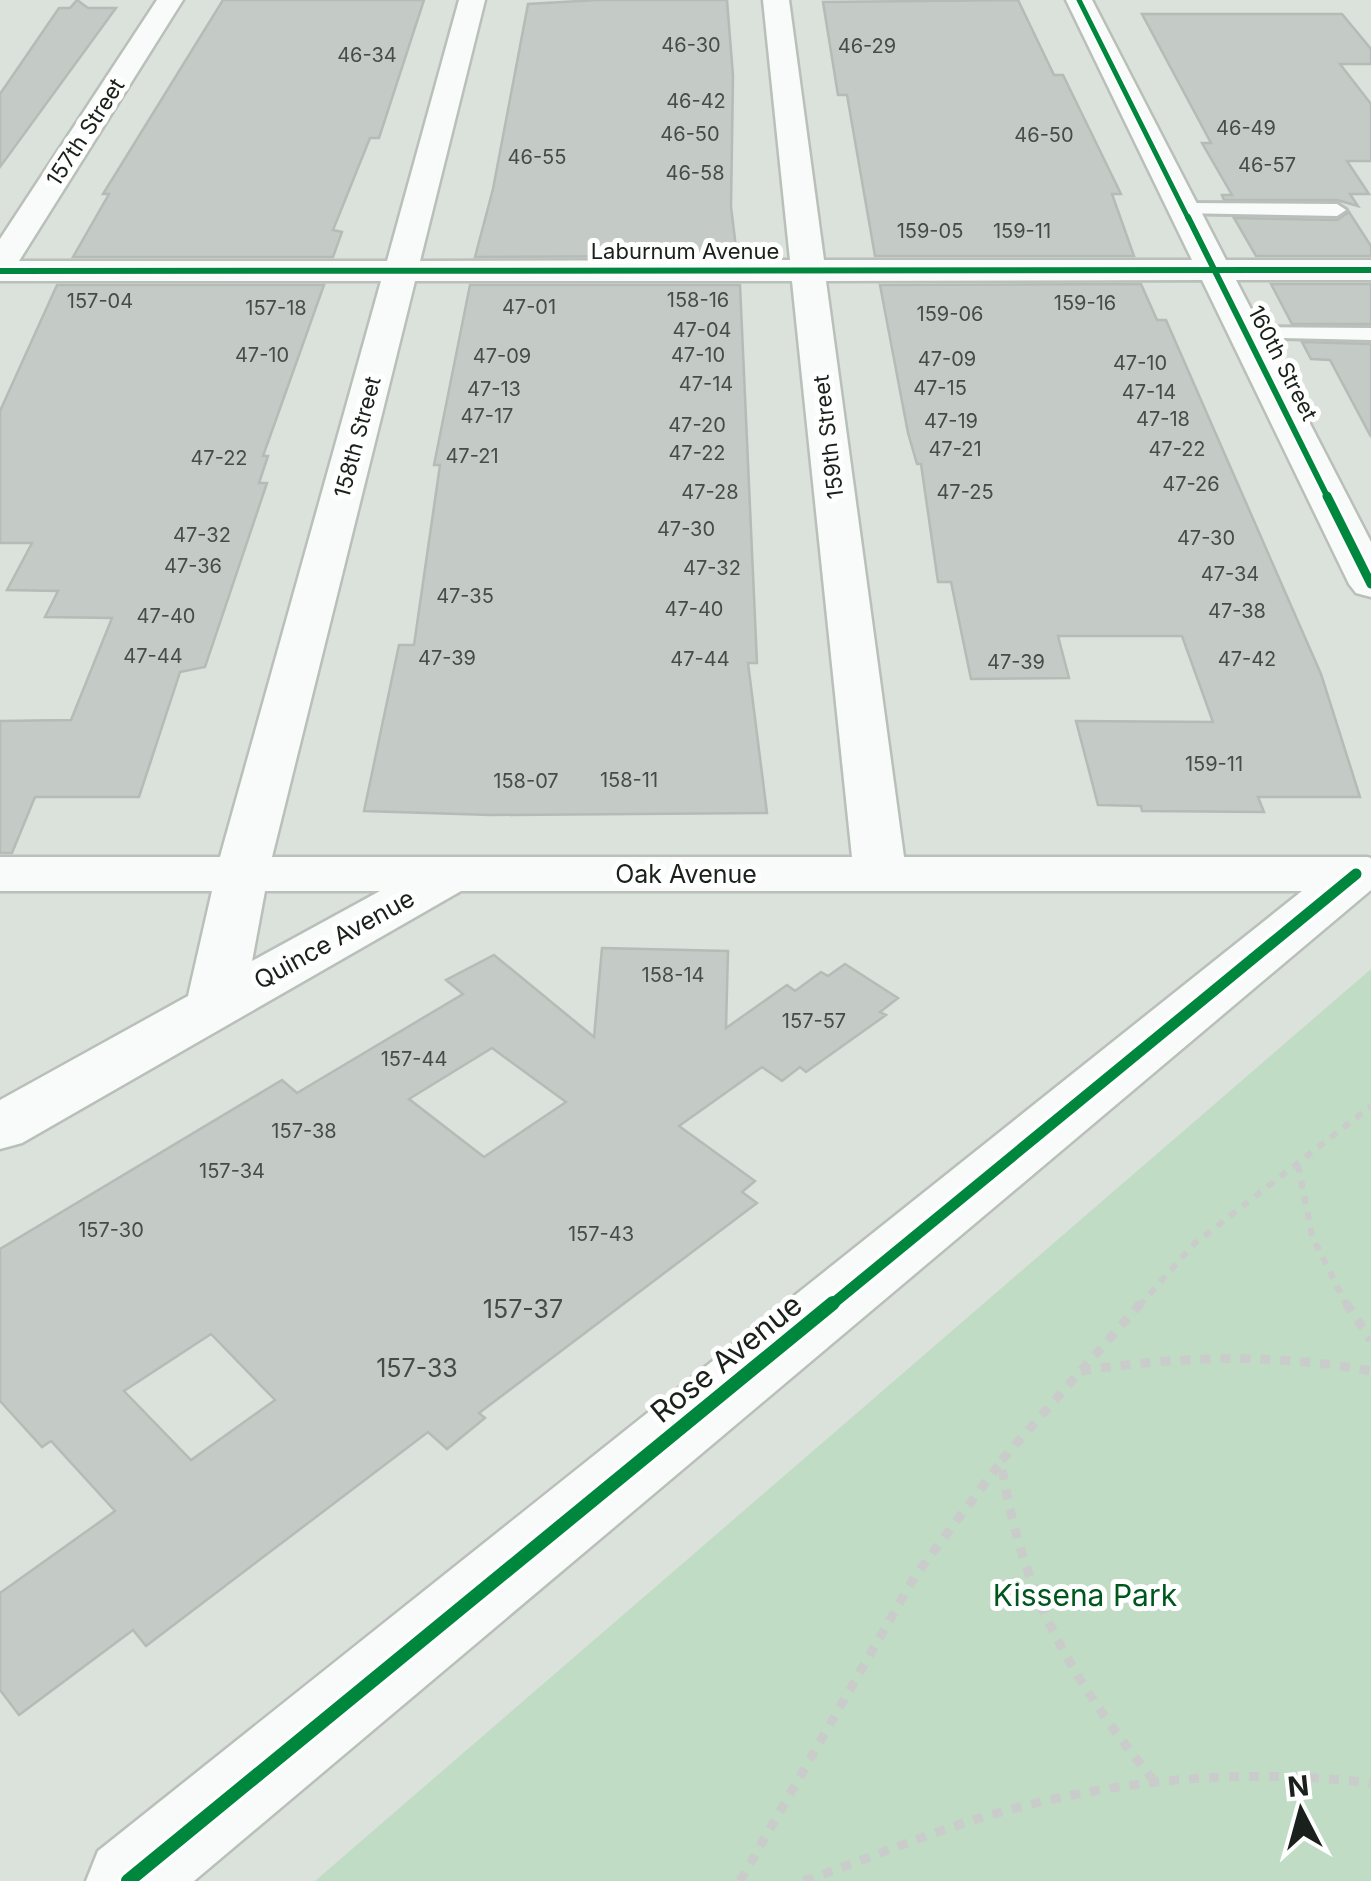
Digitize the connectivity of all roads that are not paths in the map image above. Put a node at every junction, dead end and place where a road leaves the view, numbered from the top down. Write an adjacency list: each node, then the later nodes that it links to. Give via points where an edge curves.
1 (170, 0): 7 (street, 157th Street)
2 (472, 0): 10 (street, 158th Street)
3 (776, 0): 11 (street, 159th Street)
4 (1080, 0): 5 (street, 160th Street)
5 (1184, 209): 6 (lane); 8 (street, 160th Street)
6 (1337, 210)
7 (0, 268): 10 (street, Laburnum Avenue)
8 (1215, 270): 9 (street, Laburnum Avenue); 11 (street, Laburnum Avenue); 12 (street, 160th Street)
9 (1371, 270)
10 (400, 271): 11 (street, Laburnum Avenue); 17 (street, 158th Street)
11 (808, 271): 18 (street, 159th Street)
12 (1246, 333): 13 (lane); 14 (street, 160th Street)
13 (1371, 334)
14 (1371, 584)
15 (454, 873): 17 (street, Oak Avenue); 18 (street, Oak Avenue); 20 (street, Quince Avenue)
16 (0, 874): 17 (street, Oak Avenue)
17 (242, 874): 20 (street, Quince Avenue)
18 (880, 874): 19 (street, Oak Avenue)
19 (1363, 874): 22 (street, Rose Avenue)
20 (215, 1005): 21 (street, Quince Avenue)
21 (0, 1126)
22 (128, 1881)

